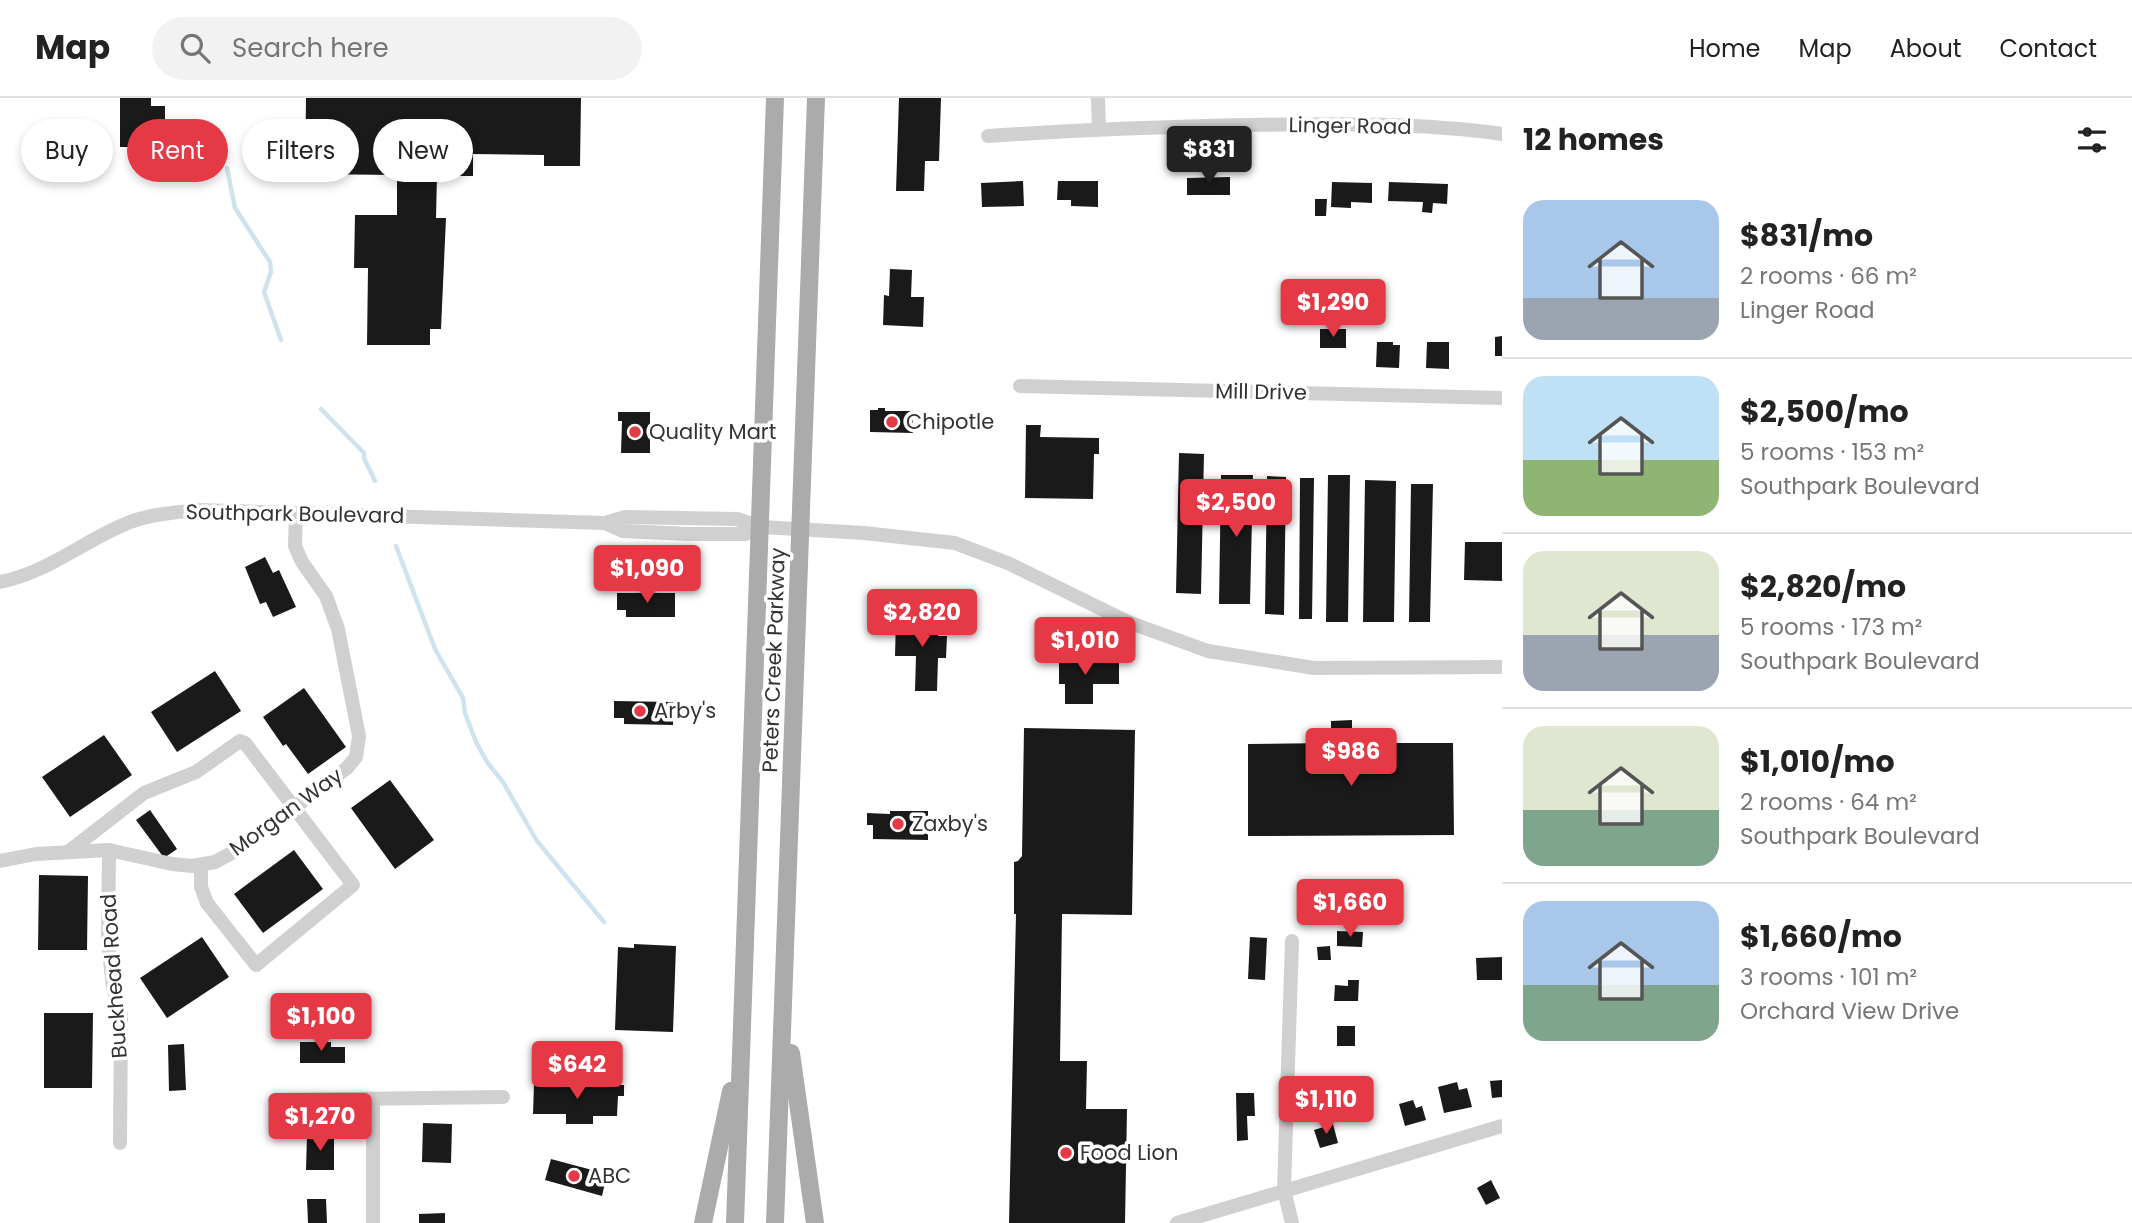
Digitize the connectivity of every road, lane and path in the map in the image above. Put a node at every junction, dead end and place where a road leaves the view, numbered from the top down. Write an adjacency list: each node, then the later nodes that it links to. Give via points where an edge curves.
1 (775, 98): 10 (main road, Peters Creek Parkway)
2 (816, 98): 11 (main road, Peters Creek Parkway)
3 (1098, 98): 4 (street)
4 (1099, 129): 5 (street, Linger Road, via 1336,123); 6 (street, Linger Road)
5 (1502, 134)
6 (988, 136)
7 (1020, 386): 8 (street, Mill Drive)
8 (1502, 398)
9 (296, 513): 10 (street, Southpark Boulevard, via 605,523 623,531 689,534 745,534); 12 (street, Southpark Boulevard, via 198,510 149,516 123,524 38,570); 14 (street, Morgan Way, via 295,546 331,607 359,736 356,757 347,768)
10 (761, 527): 11 (street, Southpark Boulevard); 21 (main road, Peters Creek Parkway)
11 (801, 530): 13 (street, Southpark Boulevard, via 955,543 1010,564 1128,622 1208,651 1314,668); 20 (main road, Peters Creek Parkway)
12 (0, 582)
13 (1502, 667)
14 (295, 808): 16 (street, via 240,741 196,772 144,793); 18 (street, Morgan Way, via 227,856); 18 (street, via 353,885 256,965 207,903)
15 (109, 850): 16 (street, Morgan Way); 18 (street, Morgan Way, via 172,864); 26 (street, Buckhead Road, via 108,943 121,1016)
16 (68, 852): 17 (street, Morgan Way)
17 (0, 861)
18 (201, 865)
19 (1292, 941): 27 (street)
20 (784, 999): 31 (main road, Peters Creek Parkway); 32 (main road)
21 (741, 1032): 29 (main road); 30 (main road, Peters Creek Parkway)
22 (503, 1097): 23 (street)
23 (373, 1099): 24 (street); 28 (street)
24 (275, 1100)
25 (1502, 1126): 27 (street)
26 (120, 1143)
27 (1284, 1190): 33 (street); 34 (street)
28 (373, 1223)
29 (703, 1223)
30 (735, 1223)
31 (775, 1223)
32 (815, 1223)
33 (1177, 1223)
34 (1292, 1223)

